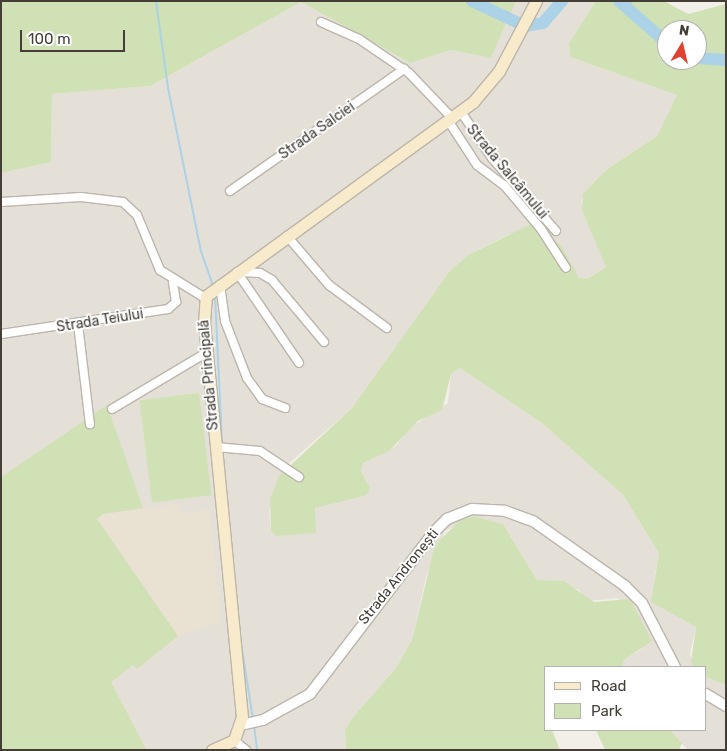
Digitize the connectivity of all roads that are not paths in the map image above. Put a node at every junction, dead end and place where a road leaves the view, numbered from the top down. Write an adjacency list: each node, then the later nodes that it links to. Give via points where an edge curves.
1 (536, 1): 4 (main road, via 492,81)
2 (321, 22): 3 (street, via 359,39)
3 (404, 69): 4 (street); 5 (street, Strada Salciei)
4 (455, 118): 7 (street, Strada Salcâmului); 8 (main road); 9 (street, via 477,165 504,185 541,228)
5 (230, 191)
6 (1, 202): 11 (street, via 81,197 123,202 134,210 154,260)
7 (556, 231)
8 (287, 236): 10 (main road); 15 (street, via 330,285)
9 (566, 268)
10 (237, 272): 12 (main road); 17 (street, via 260,273 272,280); 19 (street)
11 (173, 282): 13 (street); 14 (street, Strada Teiului, via 176,302 171,308)
12 (219, 285): 13 (main road); 20 (street, via 225,321 247,378 262,399)
13 (206, 296): 18 (main road, Strada Principală)
14 (78, 324): 16 (street, Strada Teiului); 22 (street)
15 (387, 328)
16 (1, 334)
17 (324, 342)
18 (203, 353): 21 (street); 23 (main road, Strada Principală)
19 (299, 363)
20 (285, 408)
21 (112, 409)
22 (90, 424)
23 (220, 447): 24 (street, via 260,451); 28 (main road, Strada Principală)
24 (299, 477)
25 (674, 666): 28 (street, Strada Andronești, via 642,603 625,586 533,521 505,511 472,508 448,519 433,533 364,619 319,685 297,703)
26 (707, 695): 27 (street)
27 (726, 706)
28 (248, 724): 29 (main road)
29 (234, 740): 30 (main road); 31 (street)
30 (212, 750)
31 (246, 750)

